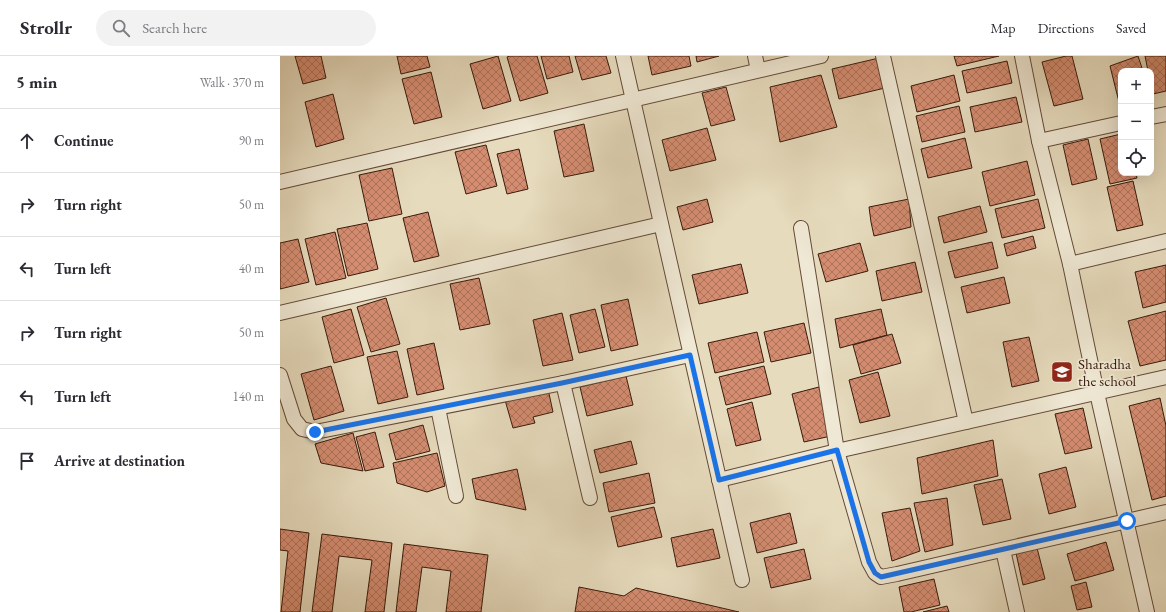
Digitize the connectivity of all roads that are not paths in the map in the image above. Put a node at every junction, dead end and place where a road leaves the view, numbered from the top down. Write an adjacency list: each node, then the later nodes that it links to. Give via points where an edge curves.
1 (623, 56): 7 (street)
2 (755, 56): 6 (street)
3 (821, 56): 6 (street)
4 (883, 56): 24 (street)
5 (1022, 56): 11 (street)
6 (758, 70): 7 (street)
7 (633, 99): 12 (street); 13 (street)
8 (1166, 114): 9 (street)
9 (1154, 116)
10 (1118, 124): 11 (street)
11 (1039, 141): 16 (street)
12 (280, 182)
13 (661, 224): 17 (street); 18 (street)
14 (801, 228): 25 (street)
15 (1166, 241): 16 (street)
16 (1070, 264): 22 (street)
17 (280, 314)
18 (690, 355): 21 (street); 26 (street)
19 (280, 374): 23 (street, via 294,419 302,429 315,432)
20 (1166, 377): 22 (street)
21 (562, 383): 23 (street); 28 (street)
22 (1097, 393): 24 (street); 30 (street)
23 (438, 408): 27 (street)
24 (966, 422): 25 (street)
25 (837, 450): 26 (street); 31 (street, via 869,562 875,573 881,577)
26 (719, 480): 32 (street)
27 (456, 496)
28 (590, 498)
29 (1166, 512): 30 (street)
30 (1127, 521): 31 (street); 34 (street)
31 (1002, 550): 33 (street)
32 (742, 580)
33 (1017, 612)
34 (1147, 612)

